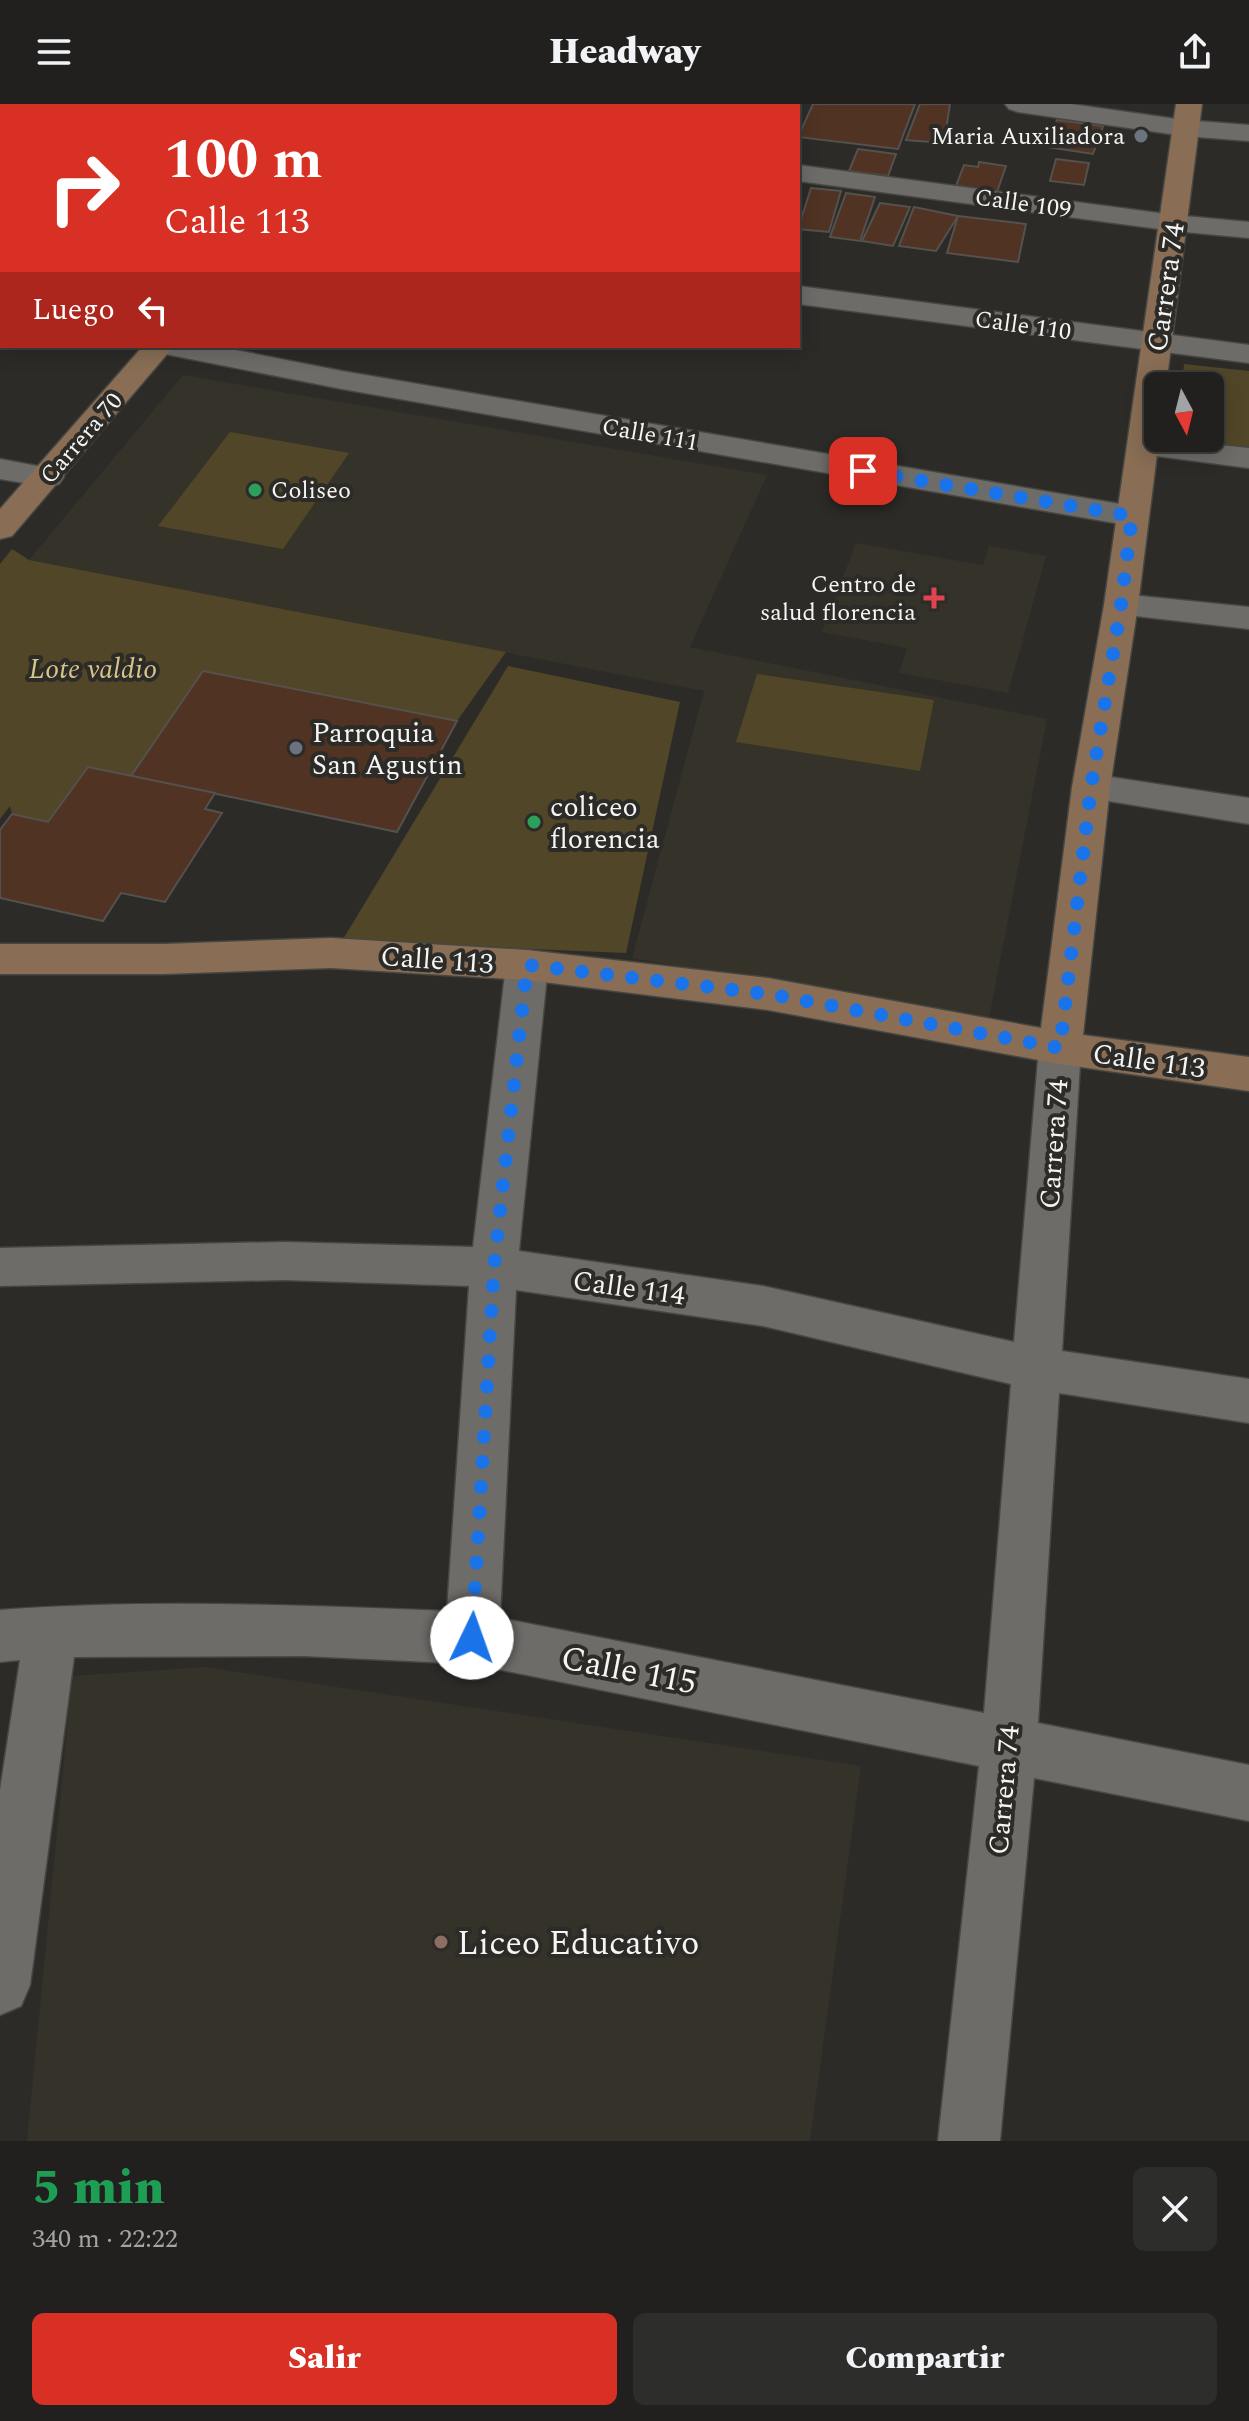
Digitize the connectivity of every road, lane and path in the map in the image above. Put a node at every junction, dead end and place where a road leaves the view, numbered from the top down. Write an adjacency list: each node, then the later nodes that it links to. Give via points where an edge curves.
1 (1018, 104): 2 (street)
2 (1187, 116): 3 (street); 5 (main road, Carrera 74)
3 (1249, 133)
4 (800, 173): 5 (street, Calle 109)
5 (1174, 223): 6 (street, Calle 109); 8 (main road, Carrera 74)
6 (1249, 230)
7 (800, 295): 8 (street, Calle 110)
8 (1156, 343): 11 (street, Calle 110); 12 (main road, Carrera 74)
9 (157, 348): 17 (main road, Carrera 70)
10 (180, 348): 18 (street, Calle 111)
11 (1249, 354)
12 (1153, 372)
13 (1144, 446): 18 (main road, Carrera 74)
14 (1196, 452): 15 (street)
15 (1249, 458)
16 (0, 469): 17 (street)
17 (48, 477): 19 (main road, Carrera 70)
18 (1132, 516): 20 (main road, Carrera 74)
19 (0, 529)
20 (1121, 605): 21 (street); 22 (main road, Carrera 74)
21 (1249, 618)
22 (1091, 787): 23 (street); 26 (main road, Carrera 74)
23 (1249, 811)
24 (0, 959): 25 (main road, Calle 113, via 331,953)
25 (527, 965): 26 (main road, Calle 113, via 768,994); 29 (street)
26 (1060, 1048): 27 (main road, Calle 113); 30 (street, Carrera 74)
27 (1249, 1074)
28 (0, 1267): 29 (street, Calle 114, via 284,1261)
29 (494, 1267): 30 (street, Calle 114, via 763,1306); 33 (street)
30 (1035, 1368): 31 (street, Calle 114); 34 (street, Carrera 74)
31 (1249, 1401)
32 (25, 1634): 33 (street, Calle 115, via 304,1631); 36 (street)
33 (472, 1638): 34 (street, Calle 115)
34 (1009, 1744): 35 (street, Calle 115); 37 (street, Carrera 74)
35 (1249, 1793)
36 (0, 1985)
37 (969, 2141)

